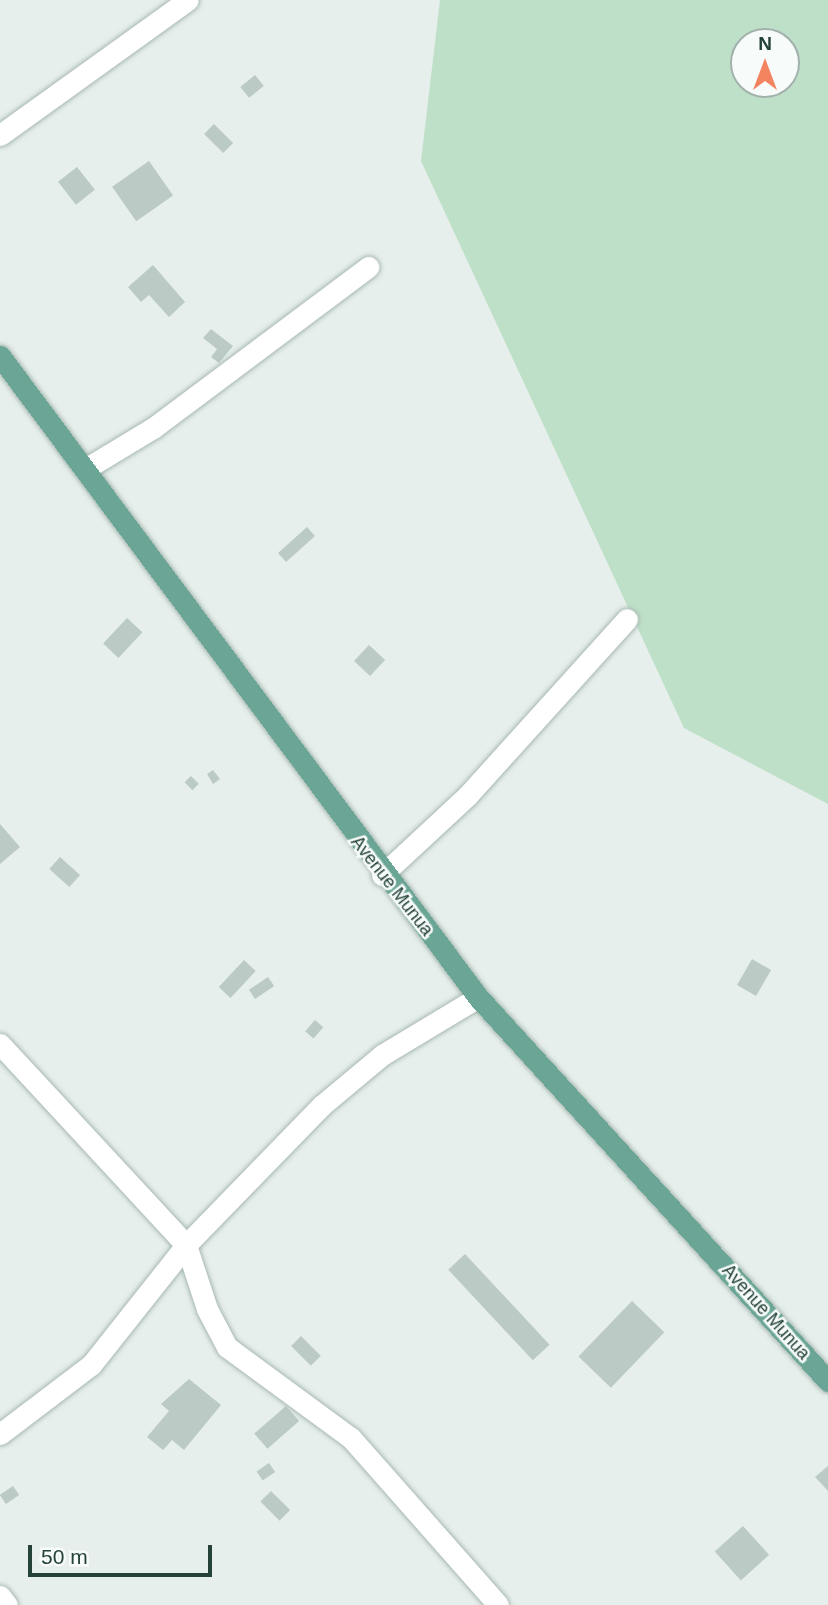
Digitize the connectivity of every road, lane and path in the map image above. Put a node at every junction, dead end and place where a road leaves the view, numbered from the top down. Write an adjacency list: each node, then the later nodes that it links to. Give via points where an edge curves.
1 (188, 0): 2 (street)
2 (0, 135)
3 (368, 267): 5 (street, via 153,428)
4 (0, 356): 5 (main road, Avenue Munua)
5 (85, 469): 7 (main road, Avenue Munua)
6 (626, 619): 7 (street, via 468,795)
7 (382, 875): 8 (main road, Avenue Munua)
8 (478, 997): 10 (street, via 382,1055 321,1106); 11 (main road, Avenue Munua)
9 (0, 1044): 10 (street)
10 (186, 1245): 12 (street, via 91,1364); 15 (street, via 206,1310 227,1347 351,1438)
11 (828, 1381)
12 (0, 1434)
13 (0, 1596): 14 (street)
14 (8, 1605)
15 (498, 1605)

